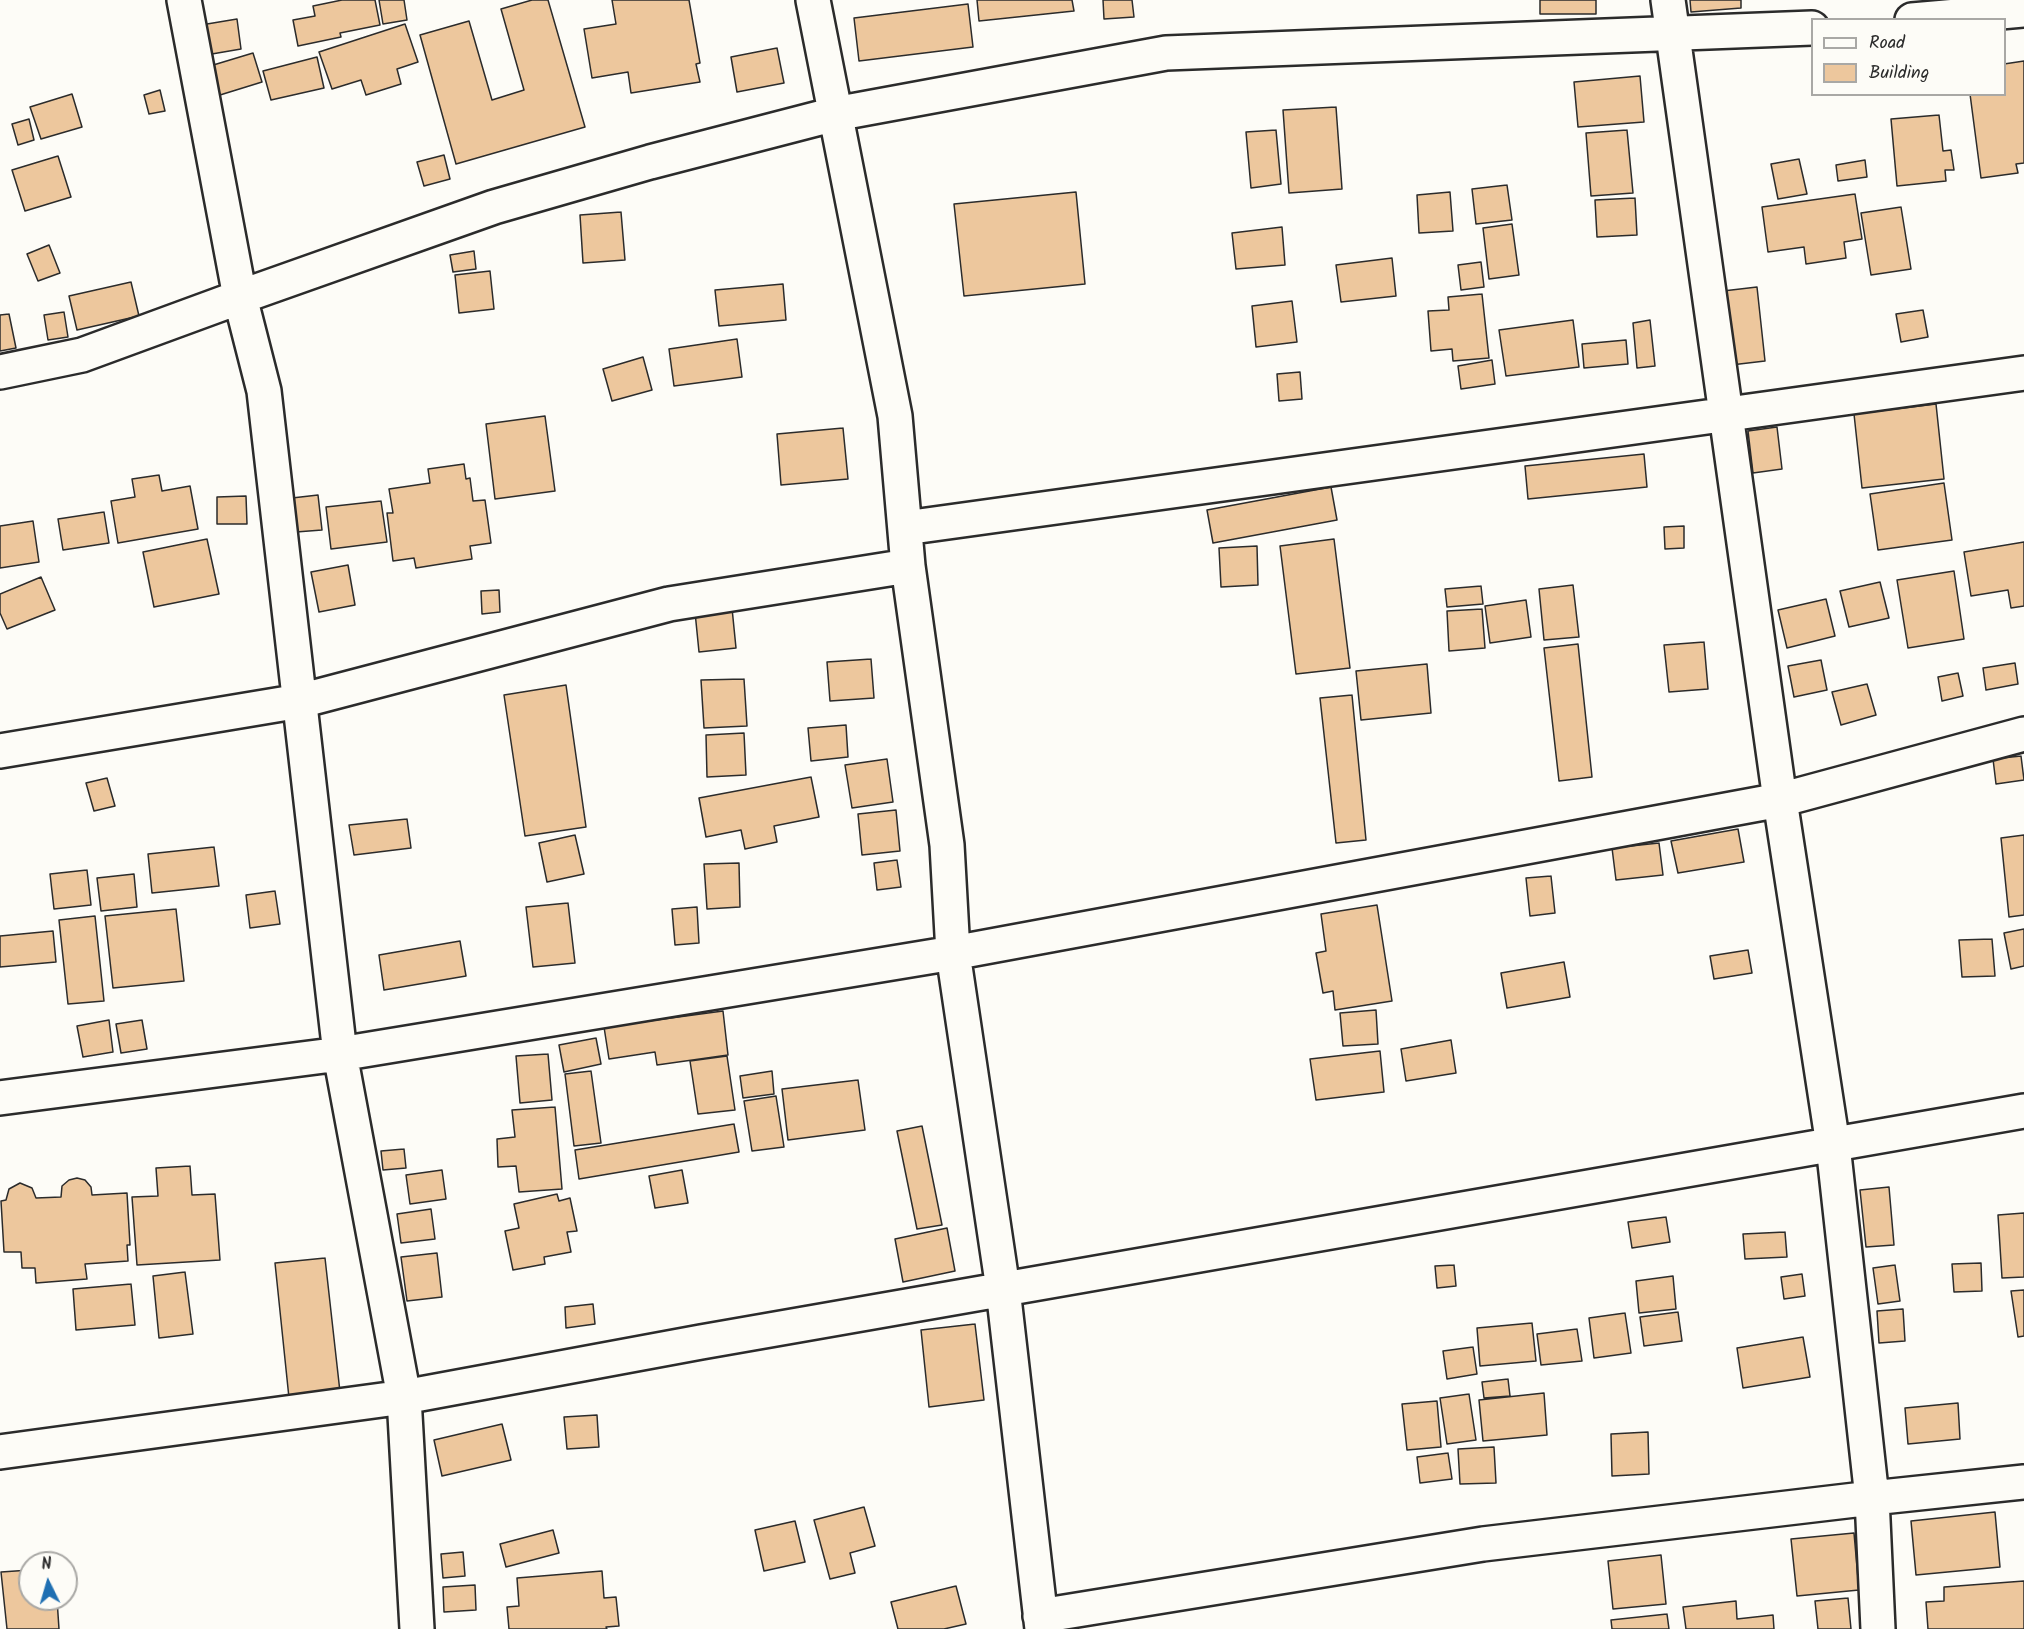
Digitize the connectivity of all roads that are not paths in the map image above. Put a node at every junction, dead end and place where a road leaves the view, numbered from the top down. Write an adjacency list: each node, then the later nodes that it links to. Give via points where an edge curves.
1 (184, 0): 9 (street)
2 (813, 0): 8 (street)
3 (1668, 0): 7 (street)
4 (2024, 10): 5 (street)
5 (1934, 18)
6 (1811, 28): 7 (street)
7 (1671, 32): 8 (street, via 1166,53); 12 (street)
8 (836, 114): 9 (street, via 494,207); 13 (street, via 895,416)
9 (240, 297): 10 (street, via 82,355); 15 (street, via 264,391)
10 (0, 372)
11 (2024, 373): 12 (street)
12 (1725, 415): 13 (street); 18 (street)
13 (905, 528): 14 (street)
14 (908, 566): 15 (street, via 669,604); 19 (street, via 947,845)
15 (300, 701): 17 (street); 20 (street)
16 (2024, 734): 18 (street)
17 (0, 751)
18 (1780, 800): 19 (street); 23 (street)
19 (953, 953): 20 (street); 24 (street)
20 (340, 1054): 21 (street); 25 (street)
21 (0, 1098)
22 (2024, 1111): 23 (street)
23 (1833, 1145): 24 (street); 28 (street)
24 (1003, 1289): 25 (street); 29 (street)
25 (404, 1397): 26 (street); 30 (street)
26 (0, 1452)
27 (2024, 1482): 28 (street)
28 (1872, 1498): 29 (street, via 1483,1544); 31 (street)
29 (1041, 1623)
30 (417, 1629)
31 (1878, 1629)

